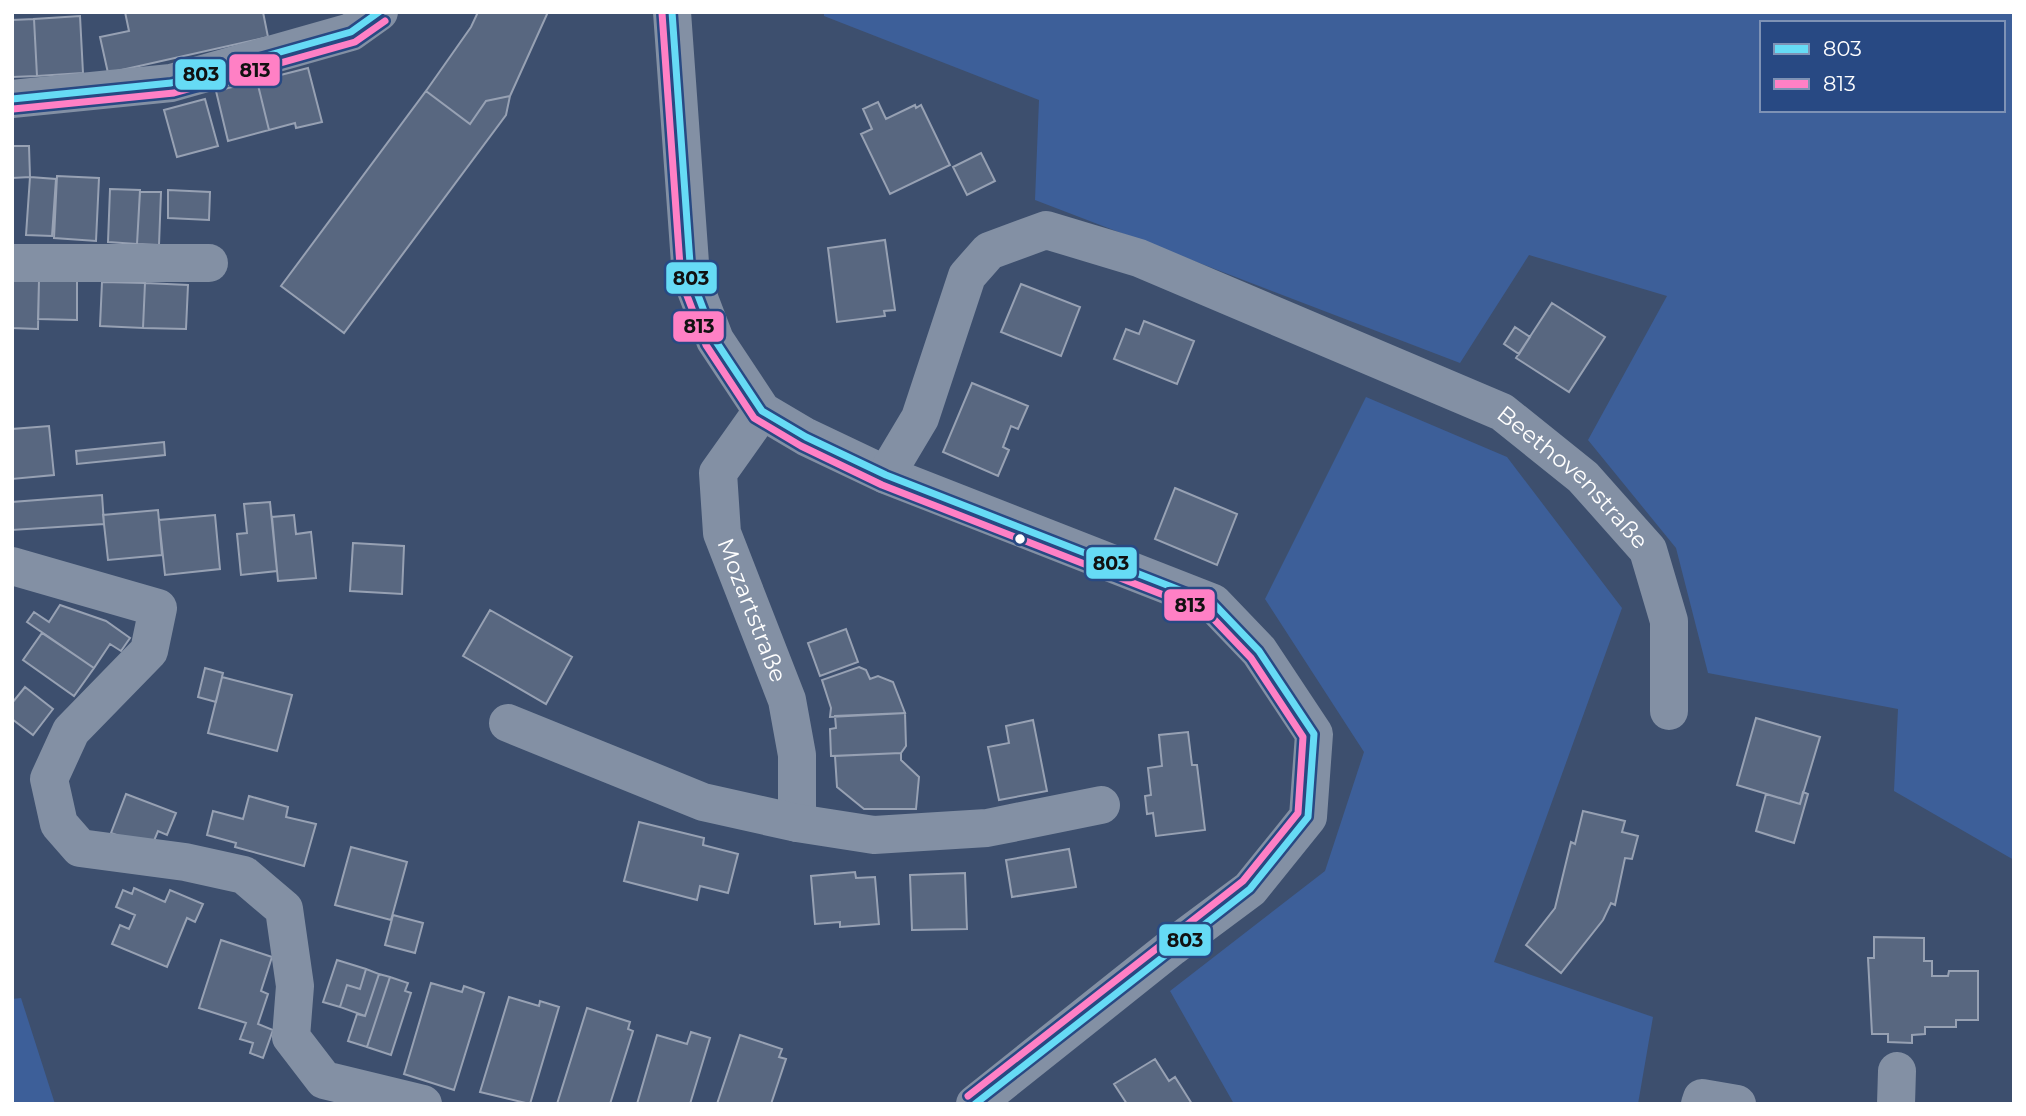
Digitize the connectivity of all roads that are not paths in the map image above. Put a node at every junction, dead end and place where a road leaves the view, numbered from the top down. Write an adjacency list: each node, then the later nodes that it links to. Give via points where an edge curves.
1 (379, 12): 3 (street, via 351,32 171,83)
2 (672, 12): 6 (street, via 691,277 715,340)
3 (12, 99)
4 (12, 263): 5 (street)
5 (209, 263)
6 (762, 411): 7 (street); 12 (street, Mozartstraße, via 718,473 722,533 788,700 797,755)
7 (886, 475): 9 (street, Beethovenstraße, via 920,418 967,276 989,251 1046,230 1139,258 1502,412 1583,477 1648,550 1669,621); 14 (street, via 1213,603 1259,651 1314,734 1308,817 1250,889)
8 (12, 566): 13 (street, via 158,608 149,650 71,731 49,779 59,824 80,848 244,875 284,909 295,986 291,1037 324,1080)
9 (1669, 711)
10 (508, 723): 12 (street, via 703,802)
11 (1101, 805): 12 (street, via 987,828 874,835)
12 (797, 823)
13 (424, 1104)
14 (975, 1104)
15 (1700, 1104): 16 (street, via 1702,1098)
16 (1737, 1104)

